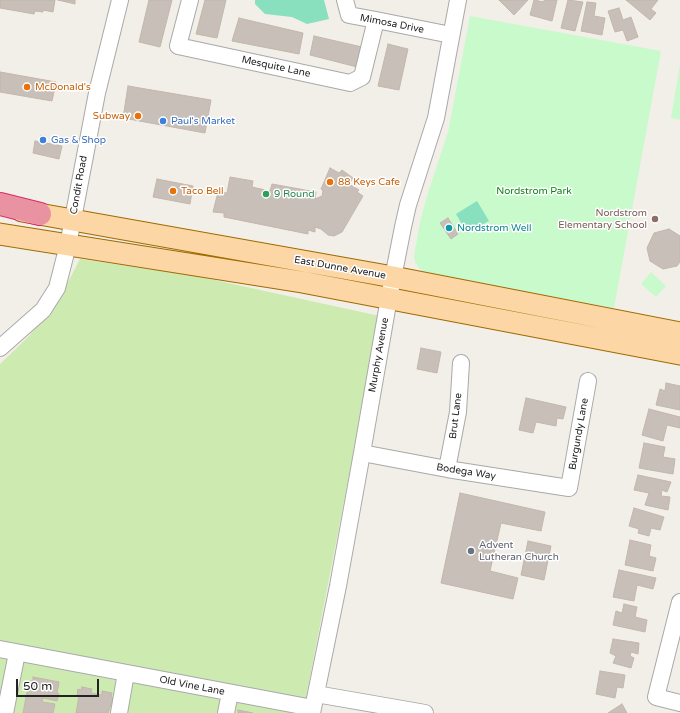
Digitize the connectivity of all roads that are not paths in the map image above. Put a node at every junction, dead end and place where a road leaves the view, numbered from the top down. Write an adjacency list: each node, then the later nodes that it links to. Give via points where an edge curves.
1 (120, 0): 10 (street, Condit Road, via 93,111)
2 (190, 0): 5 (street, Mesquite Lane, via 178,46 350,83 362,77)
3 (345, 0): 5 (street, Mimosa Drive, via 349,15)
4 (458, 0): 6 (street, Murphy Avenue)
5 (376, 20): 6 (street, Mimosa Drive)
6 (451, 35): 13 (street, Murphy Avenue, via 436,118 408,205)
7 (0, 204): 9 (highway)
8 (0, 208): 9 (main road, East Dunne Avenue)
9 (40, 214): 10 (main road, East Dunne Avenue)
10 (73, 220): 12 (street, Condit Road); 13 (main road, East Dunne Avenue)
11 (0, 234): 12 (main road, East Dunne Avenue)
12 (68, 245): 14 (main road, East Dunne Avenue); 16 (street, Condit Road, via 57,288 43,310)
13 (393, 277): 14 (street, Murphy Avenue); 15 (main road, East Dunne Avenue)
14 (389, 298): 17 (main road, East Dunne Avenue); 20 (street, Murphy Avenue)
15 (680, 333)
16 (0, 348)
17 (680, 354)
18 (461, 363): 21 (street, Brut Lane, via 458,412)
19 (588, 381): 22 (street, Burgundy Lane)
20 (362, 453): 21 (street, Bodega Way); 29 (street, Murphy Avenue)
21 (447, 469): 22 (street, Bodega Way)
22 (569, 488)
23 (680, 602): 28 (street, via 656,697)
24 (0, 649): 25 (street, Old Vine Lane)
25 (17, 653): 26 (street, Old Vine Lane); 30 (street)
26 (126, 673): 27 (street, Old Vine Lane); 31 (street)
27 (230, 693): 29 (street, Old Vine Lane); 32 (street)
28 (680, 703)
29 (313, 705): 33 (street, Old Vine Lane)
30 (4, 711)
31 (119, 713)
32 (226, 713)
33 (426, 713)

